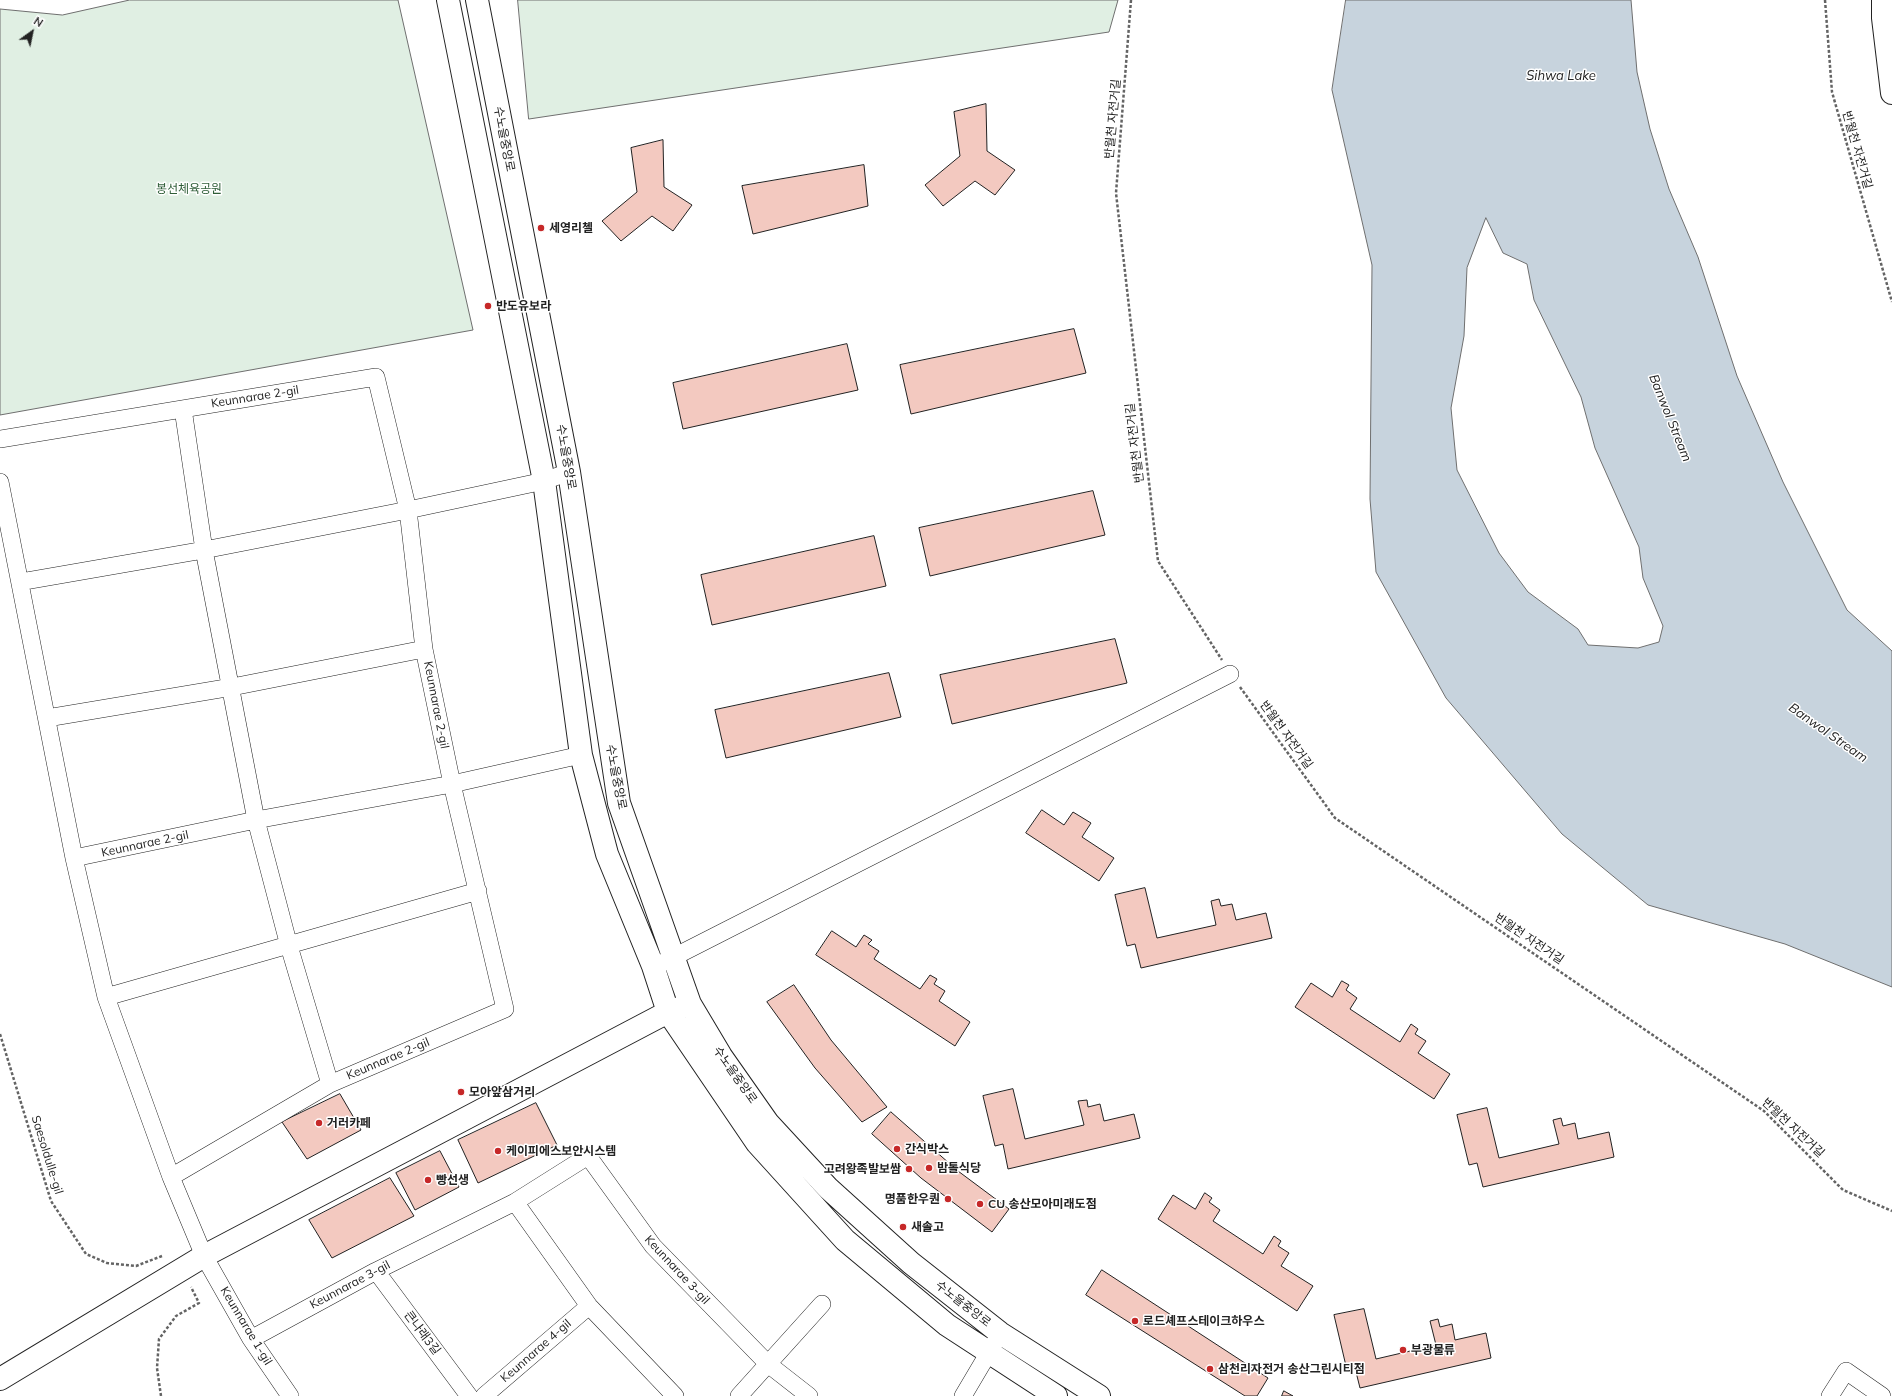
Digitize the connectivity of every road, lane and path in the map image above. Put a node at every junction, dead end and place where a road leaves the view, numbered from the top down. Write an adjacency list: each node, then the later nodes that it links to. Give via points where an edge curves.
1 (448, 0): 11 (main road, 수노을중앙로)
2 (477, 0): 10 (main road, 수노을중앙로)
3 (1131, 0): 17 (path, 반월천 자전거길, via 1116,192 1158,561)
4 (1824, 0): 7 (path, 반월천 자전거길, via 1832,92)
5 (1883, 0): 6 (main road)
6 (1892, 93)
7 (1892, 302)
8 (183, 408): 9 (street, Keunnarae 2-gil); 13 (street, Keunnarae 2-gil, via 376,378); 14 (street)
9 (0, 439)
10 (569, 472): 11 (street); 26 (main road, 수노을중앙로, via 619,803)
11 (544, 481): 13 (street); 20 (main road, 수노을중앙로)
12 (0, 482): 15 (street)
13 (408, 510): 14 (street); 16 (street, Keunnarae 2-gil)
14 (204, 550): 15 (street); 18 (street)
15 (20, 582): 19 (street)
16 (424, 649): 18 (street, Keunnarae 2-gil); 21 (street, Keunnarae 2-gil)
17 (1230, 674): 26 (street); 35 (path, 반월천 자전거길, via 1335,818 1764,1111 1843,1190)
18 (232, 687): 19 (street, Keunnarae 2-gil); 22 (street)
19 (47, 718): 23 (street)
20 (581, 755): 21 (street, Keunnarae 2-gil); 27 (main road, 수노을중앙로, via 607,854)
21 (452, 784): 22 (street, Keunnarae 2-gil); 24 (street, Keunnarae 2-gil)
22 (256, 820): 23 (street, Keunnarae 2-gil); 25 (street)
23 (74, 858): 28 (street)
24 (478, 891): 25 (street); 32 (street, Keunnarae 2-gil, via 505,1010)
25 (289, 946): 28 (street); 32 (street)
26 (674, 958): 27 (street); 29 (main road, 수노을중앙로)
27 (653, 966): 30 (main road, 수노을중앙로)
28 (106, 997): 33 (street)
29 (690, 1004): 30 (main road); 41 (main road, 수노을중앙로, via 721,1056 768,1122 828,1188 911,1263)
30 (668, 1012): 36 (main road); 43 (main road, 수노을중앙로, via 757,1143 845,1240 947,1325)
31 (0, 1034): 37 (path, Saesoldulle-gil, via 51,1201 86,1254 107,1263 136,1266 172,1252)
32 (330, 1084): 33 (street, Keunnarae 2-gil)
33 (170, 1177): 36 (street)
34 (515, 1202): 38 (street, Keunnarae 3-gil); 40 (street); 44 (street, Keunnarae 3-gil, via 588,1156 653,1246)
35 (1892, 1211)
36 (204, 1256): 37 (main road); 42 (street, Keunnarae 1-gil)
37 (182, 1268): 45 (main road); 46 (path, Saesoldulle-gil, via 199,1303 176,1316 159,1339 157,1368)
38 (376, 1271): 42 (street, Keunnarae 3-gil); 48 (street, 큰나래3길)
39 (822, 1304): 44 (street)
40 (588, 1306): 49 (street, Keunnarae 4-gil); 50 (street)
41 (1000, 1333): 43 (street); 55 (main road, 수노을중앙로)
42 (251, 1339): 47 (street, Keunnarae 1-gil)
43 (989, 1353): 53 (street); 54 (main road, 수노을중앙로)
44 (768, 1364): 51 (street); 52 (street, Keunnarae 3-gil)
45 (0, 1379)
46 (161, 1396)
47 (290, 1396)
48 (469, 1396)
49 (484, 1396)
50 (675, 1396)
51 (739, 1396)
52 (809, 1396)
53 (963, 1396)
54 (1056, 1396)
55 (1099, 1396)
56 (1830, 1396): 57 (street, via 1846,1371)
57 (1882, 1396)

